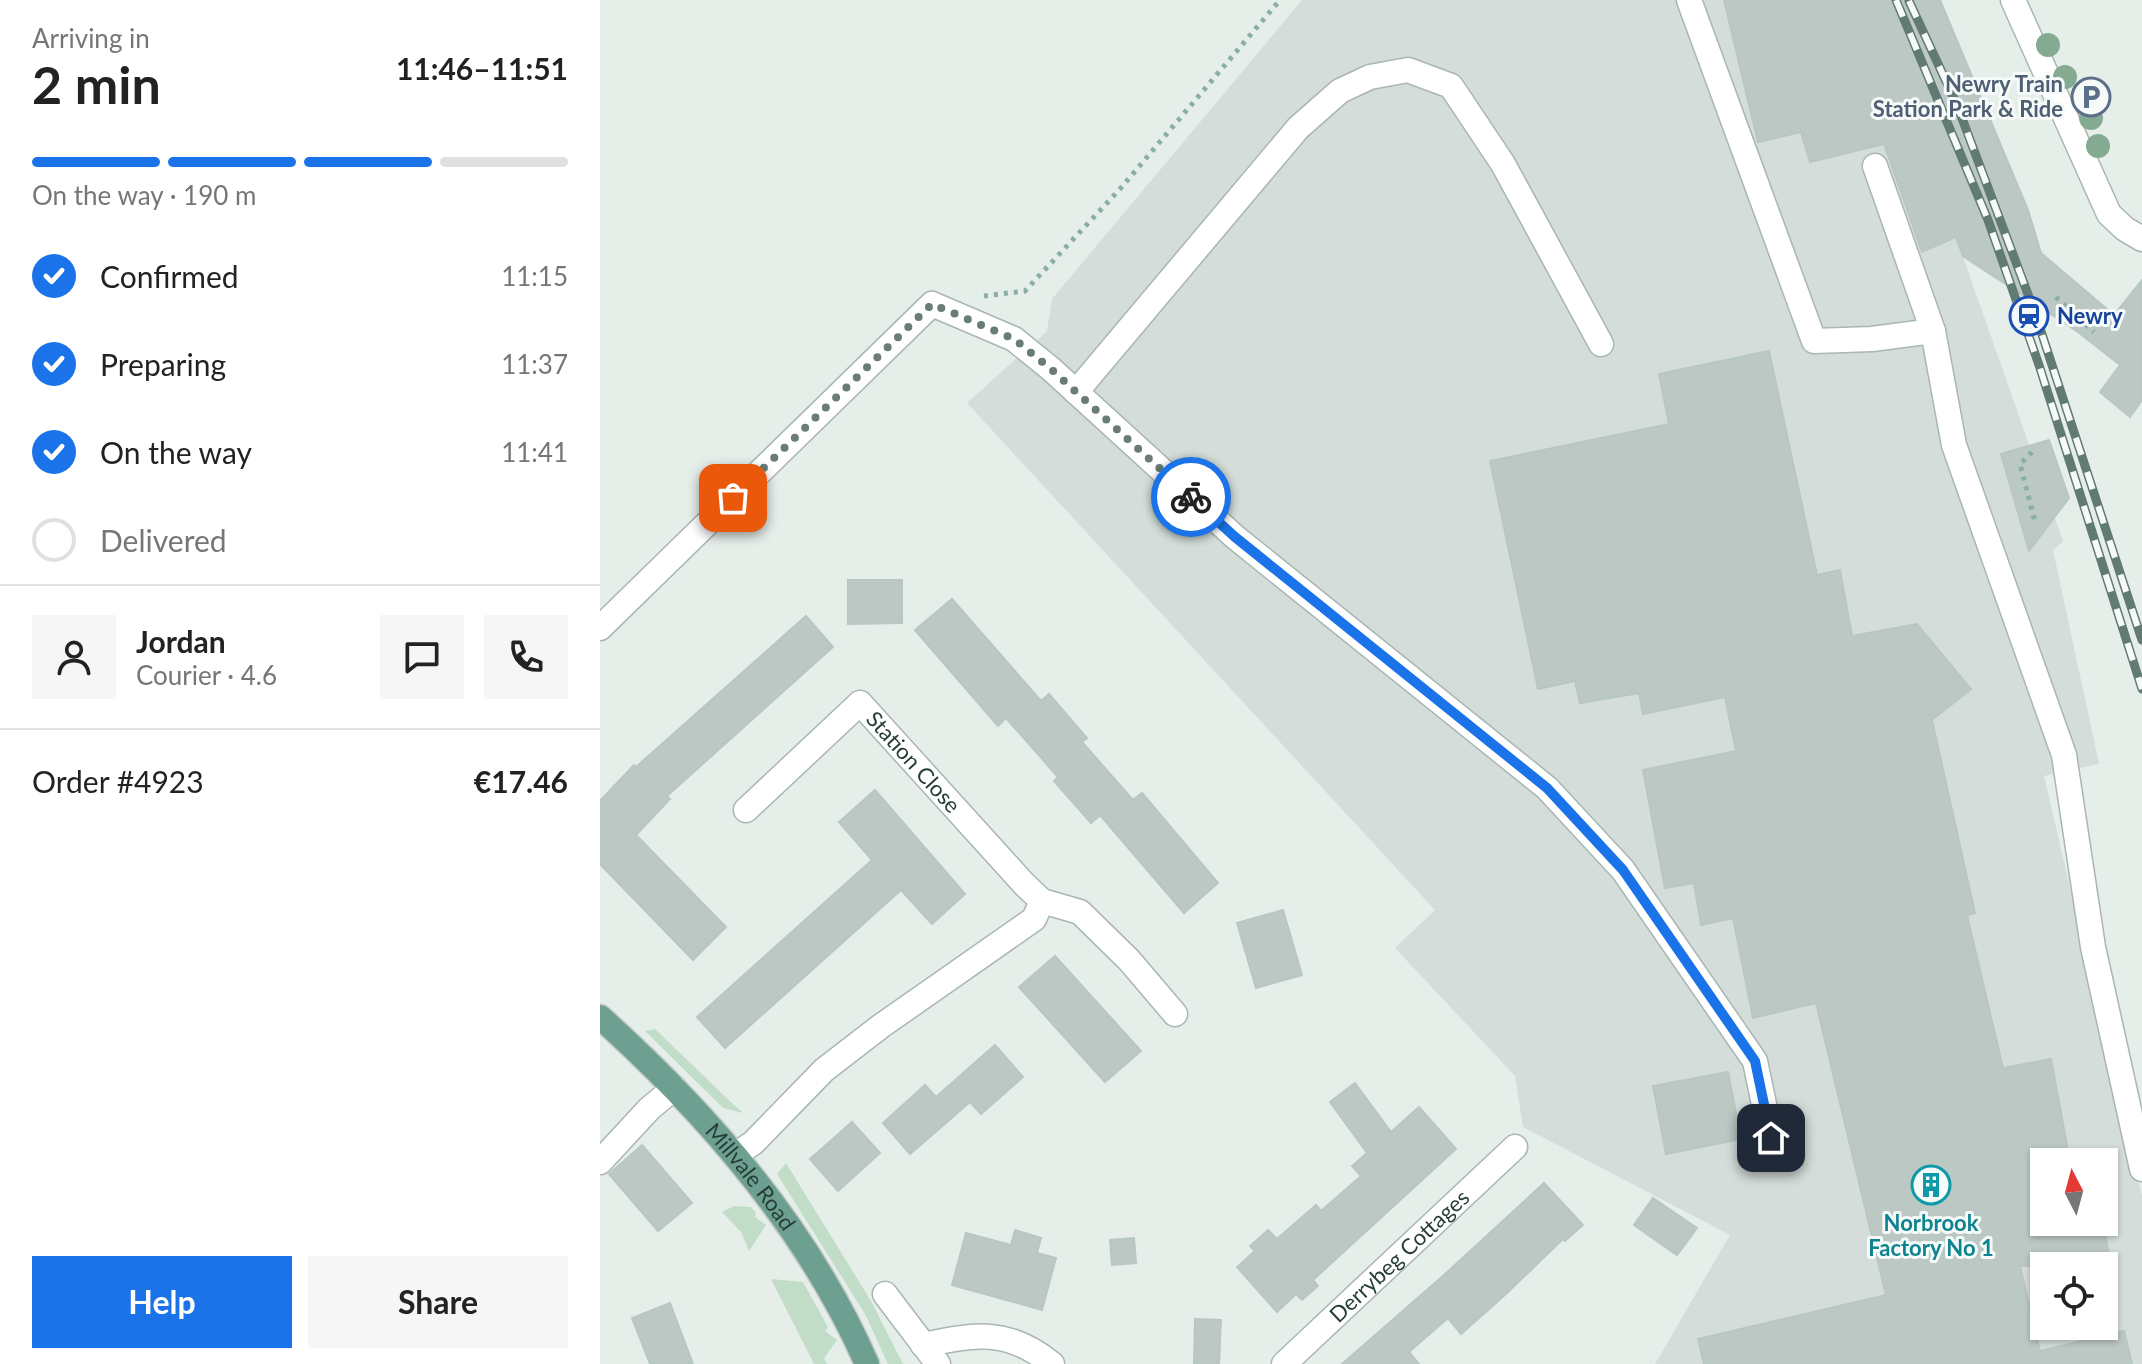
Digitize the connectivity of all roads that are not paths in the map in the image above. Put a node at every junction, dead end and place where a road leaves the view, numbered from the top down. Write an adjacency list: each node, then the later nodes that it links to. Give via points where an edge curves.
1 (1689, 0): 5 (street, via 1814,341)
2 (2013, 0): 4 (street, via 2109,214)
3 (1875, 166): 5 (street)
4 (2142, 239)
5 (1933, 331): 18 (street, via 1954,445 2064,755 2093,947)
6 (1601, 344): 7 (street, via 1503,164 1451,86 1408,70 1370,77 1340,91 1298,128)
7 (1076, 392): 8 (street, via 1014,339 932,304); 14 (street, via 1235,537 1547,788 1602,846 1755,1061)
8 (600, 628)
9 (746, 810): 10 (street, Station Close, via 860,703)
10 (1042, 901): 11 (street, via 1080,912); 16 (street, via 1034,919 824,1070)
11 (1175, 1014)
12 (600, 1017): 13 (main road, Millvale Road)
13 (674, 1088): 16 (main road, Millvale Road); 17 (street)
14 (1771, 1138)
15 (1515, 1147): 23 (street, Derrybeg Cottages)
16 (735, 1155): 21 (main road, Millvale Road, via 820,1274)
17 (600, 1162)
18 (2142, 1169)
19 (885, 1294): 20 (street)
20 (930, 1354): 22 (street, via 989,1335 1037,1352)
21 (867, 1364)
22 (1052, 1364)
23 (1284, 1364)

